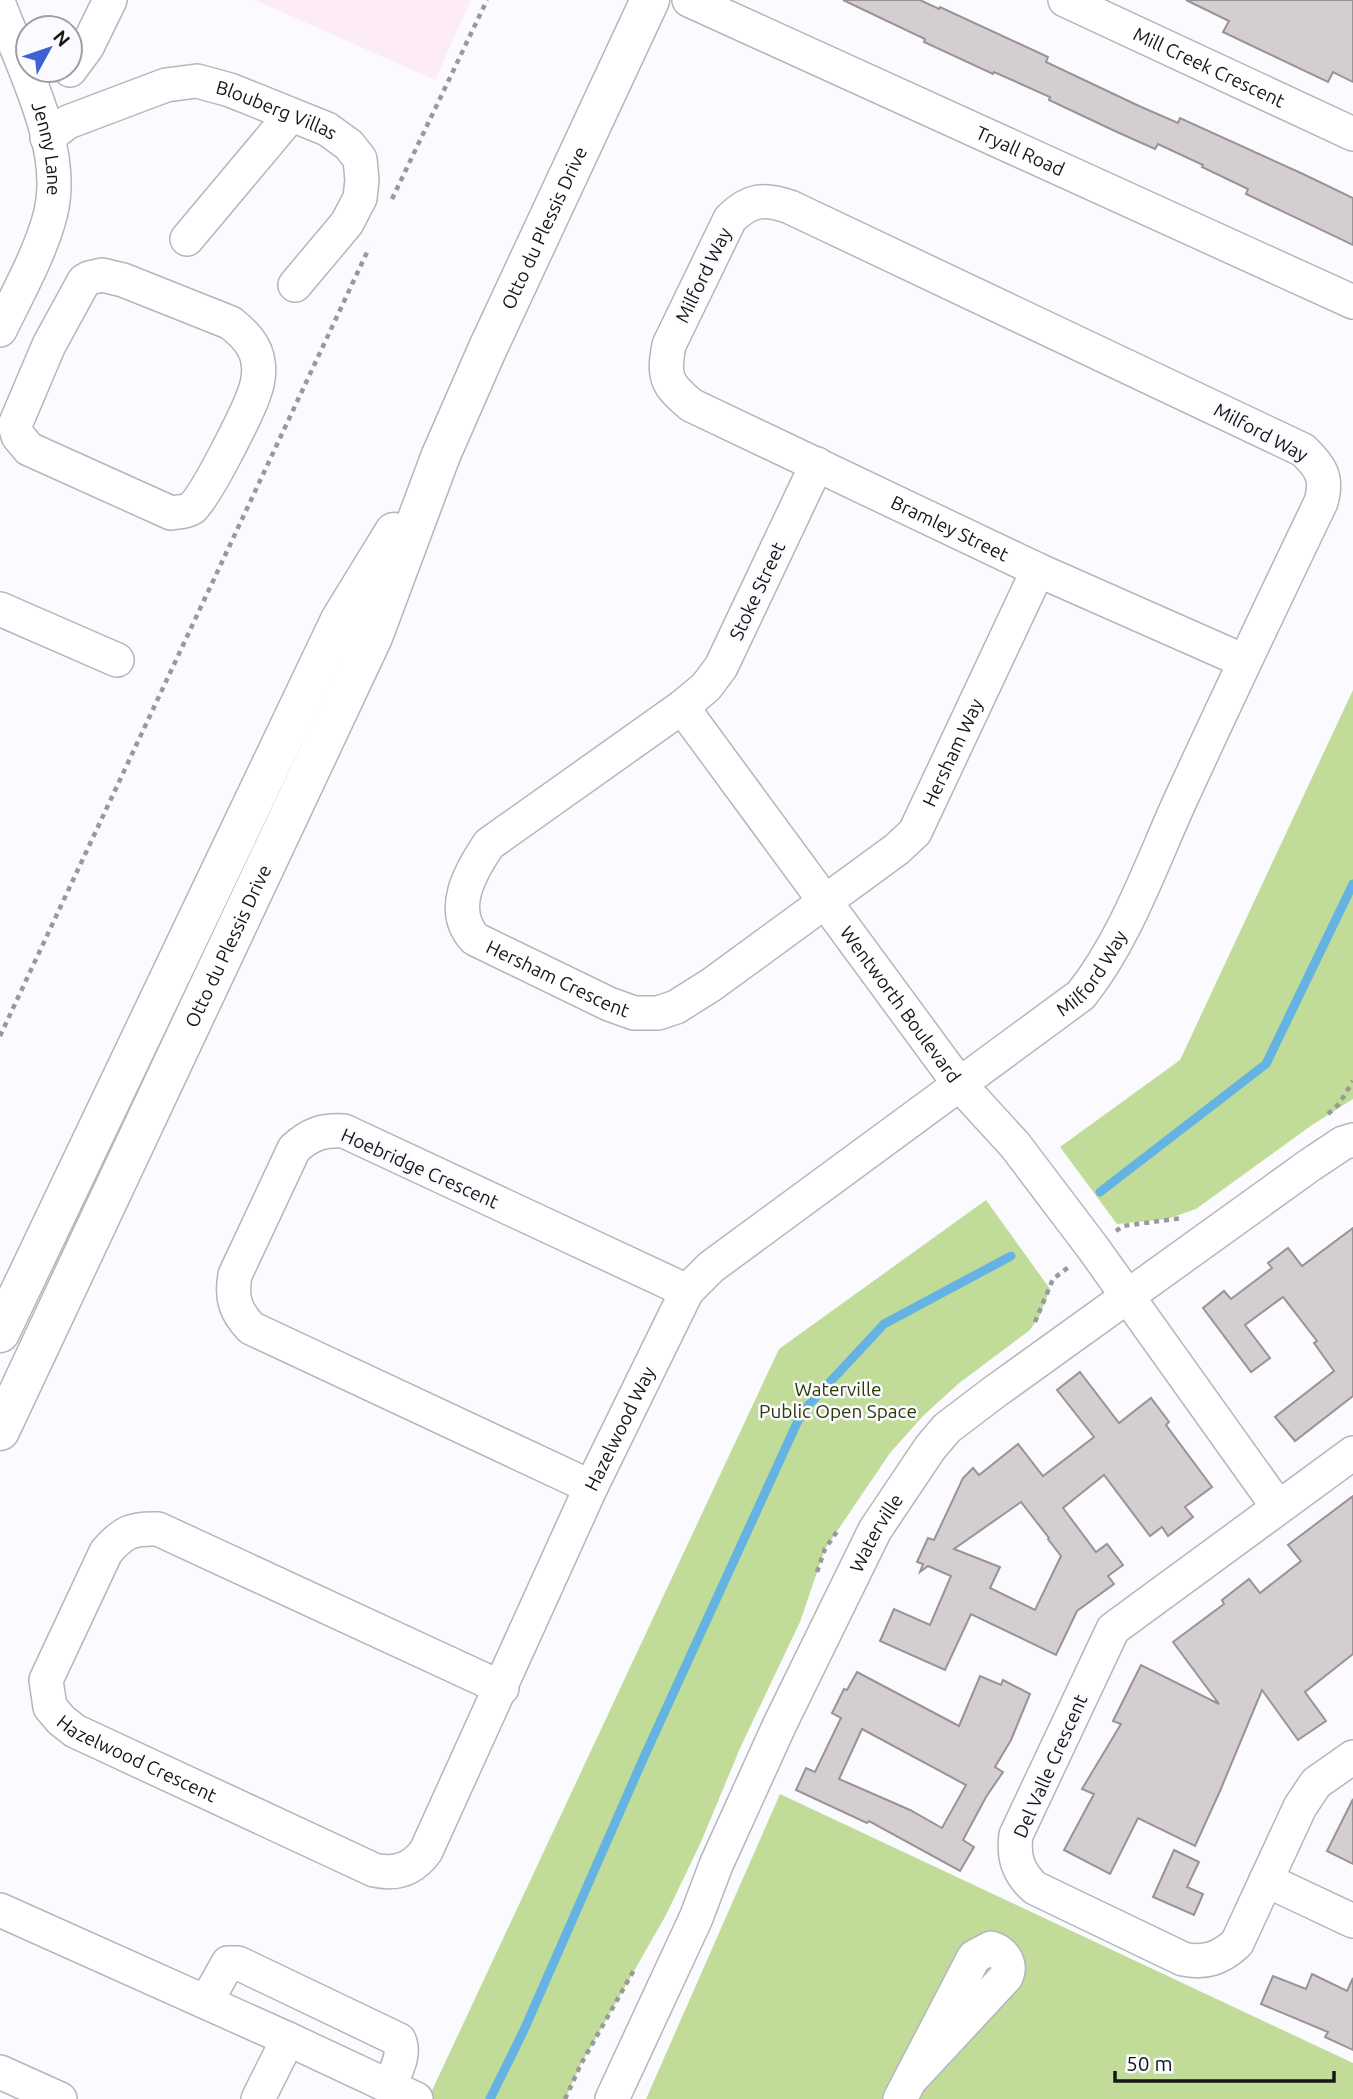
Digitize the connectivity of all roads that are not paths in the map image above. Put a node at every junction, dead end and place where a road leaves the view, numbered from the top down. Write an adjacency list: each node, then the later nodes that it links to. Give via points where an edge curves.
1 (110, 0): 6 (street)
2 (650, 0): 18 (main road, Otto du Plessis Drive)
3 (689, 0): 14 (street, Tryall Road)
4 (1065, 0): 10 (street, Mill Creek Crescent)
5 (0, 8): 8 (street, Jenny Lane)
6 (84, 51)
7 (53, 84): 8 (street)
8 (35, 96): 11 (street, Jenny Lane)
9 (290, 116): 11 (street, Blouberg Villas, via 197,81 166,85 68,122); 12 (street); 13 (street, Blouberg Villas, via 327,129 349,145 359,159 362,180 360,198 347,223)
10 (1353, 134)
11 (47, 138): 15 (street, Jenny Lane, via 54,174 51,211)
12 (187, 239)
13 (295, 285)
14 (1353, 302)
15 (1, 327): 16 (street)
16 (49, 345): 16 (street, via 15,425 22,442 171,513 193,507 254,396 258,359 244,334 230,323 102,275 84,281)
17 (666, 379): 19 (street, Bramley Street, via 691,405); 23 (street, Milford Way, via 669,345 730,219 747,204 772,201 1303,450 1321,472 1325,487 1321,502)
18 (441, 455): 30 (main road, Otto du Plessis Drive, via 340,620); 31 (main road, Otto du Plessis Drive, via 373,637)
19 (817, 464): 20 (street, Bramley Street); 24 (street, Stoke Street, via 721,667)
20 (1038, 570): 23 (street, Bramley Street); 25 (street, Hersham Way, via 915,832)
21 (0, 609): 22 (street)
22 (117, 660)
23 (1244, 661): 26 (street, Milford Way, via 1121,932 1096,976 1080,995)
24 (682, 707): 25 (street, Wentworth Boulevard); 25 (street, Hersham Crescent, via 489,844 469,878 462,901 462,917 470,933 484,945 610,1004 634,1013 658,1013 711,985)
25 (824, 903): 26 (street, Wentworth Boulevard)
26 (960, 1085): 28 (street, Hazelwood Way, via 711,1267); 29 (street, Wentworth Boulevard, via 1015,1145)
27 (1353, 1140): 29 (street, Waterville, via 1310,1165)
28 (687, 1291): 33 (street, Hazelwood Way); 33 (street, Hoebridge Crescent, via 344,1130 323,1130 294,1149 235,1275 232,1291 241,1318 251,1328)
29 (1127, 1296): 34 (street); 47 (street, Waterville, via 947,1428 875,1530 780,1724)
30 (0, 1334)
31 (0, 1431)
32 (1353, 1453): 34 (street, Del Valle Crescent)
33 (591, 1488): 35 (street, Hazelwood Way)
34 (1278, 1507): 38 (street, Del Valle Crescent, via 1113,1629 1014,1847 1020,1871 1035,1888 1194,1961 1215,1959 1237,1943)
35 (502, 1688): 37 (street, Hazelwood Way, via 426,1851); 37 (street, Hazelwood Crescent, via 158,1529 130,1531 106,1552 46,1680 50,1707 61,1720 75,1731 374,1870)
36 (1353, 1757): 38 (street, Del Valle Crescent, via 1316,1783)
37 (402, 1870)
38 (1266, 1880): 40 (street)
39 (0, 1910): 41 (street)
40 (1353, 1921)
41 (206, 2002): 42 (street); 44 (street, via 228,1963 238,1963 399,2040)
42 (288, 2039): 44 (street); 46 (street)
43 (0, 2072): 45 (street)
44 (402, 2093)
45 (60, 2099)
46 (258, 2099)
47 (612, 2099)

